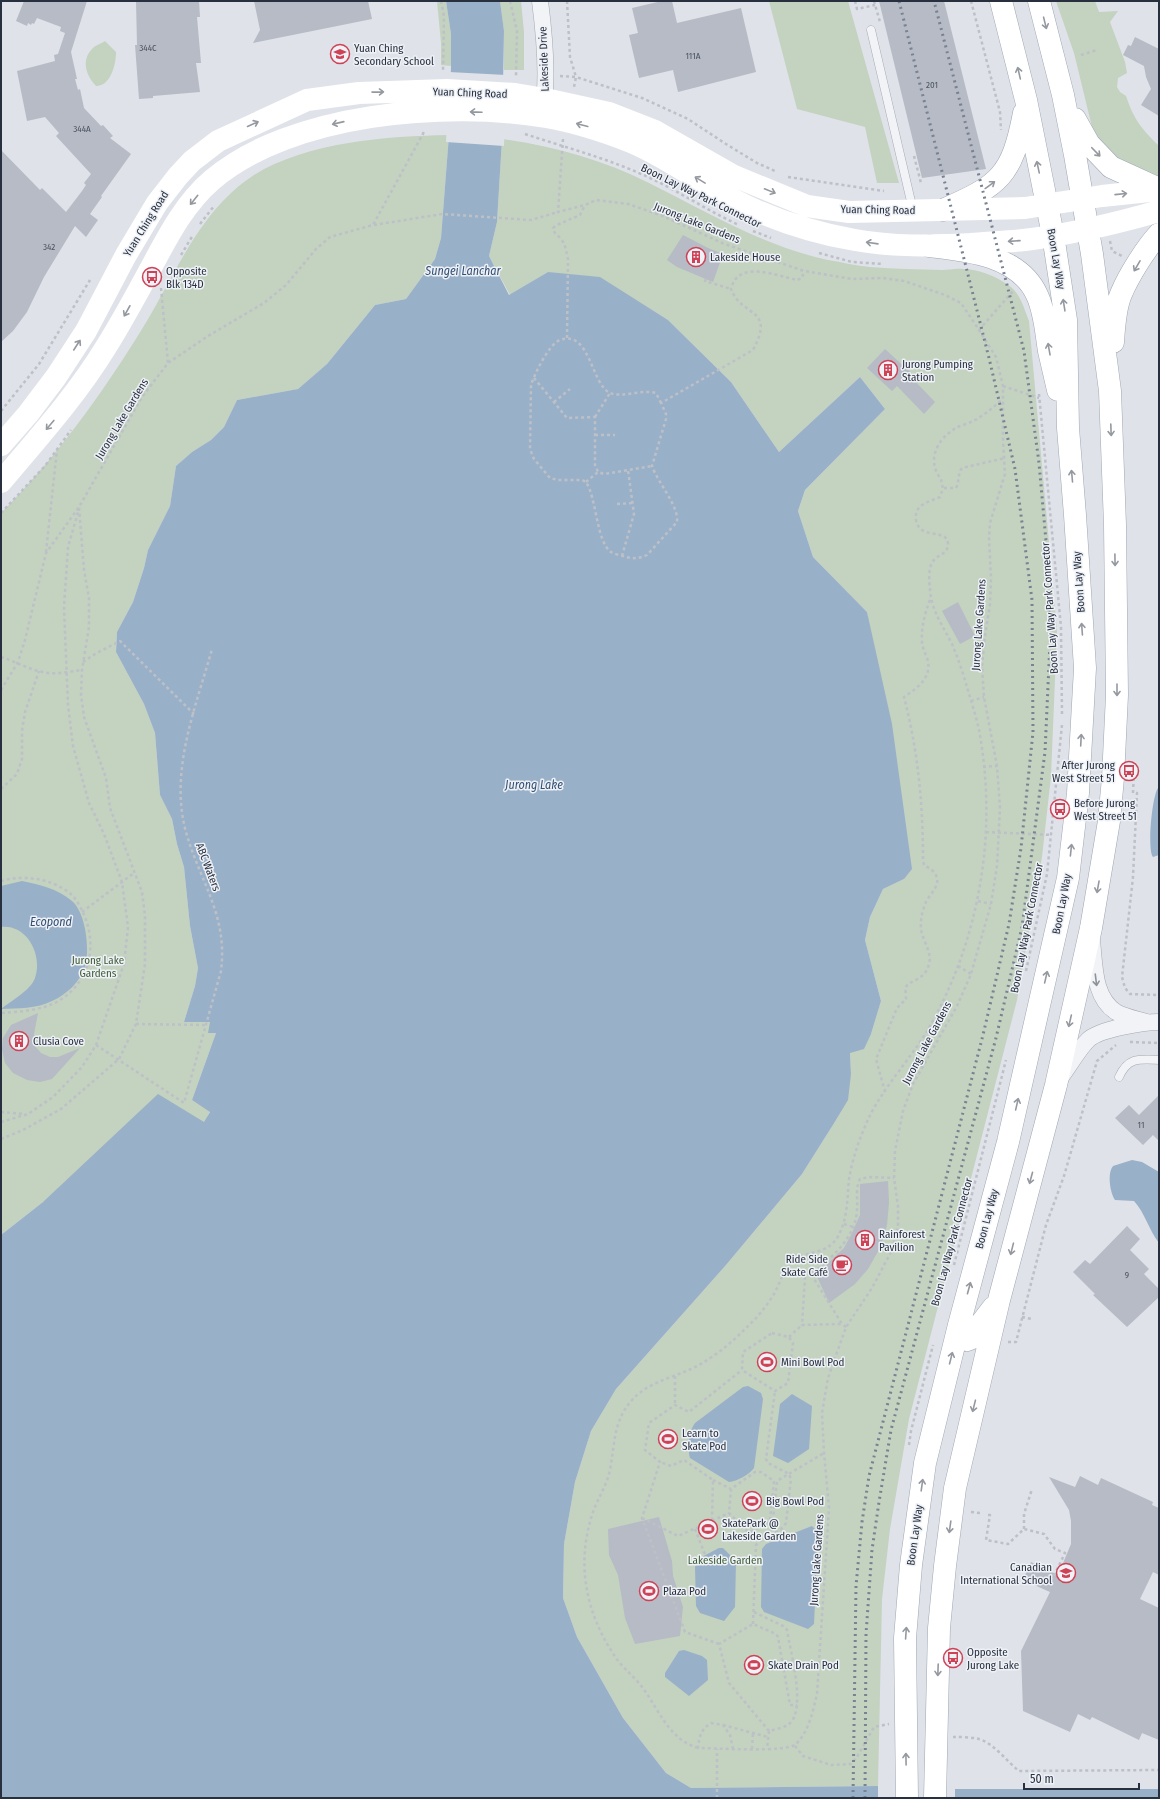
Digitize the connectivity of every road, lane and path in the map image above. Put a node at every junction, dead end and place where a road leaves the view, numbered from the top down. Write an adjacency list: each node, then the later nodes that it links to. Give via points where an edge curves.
1 (441, 1): 13 (path, via 444,16)
2 (510, 1): 15 (path, via 517,30)
3 (540, 1): 17 (street, Lakeside Drive, via 543,25)
4 (567, 1): 22 (path, via 570,57 576,76 642,98 688,119 757,163)
5 (855, 1): 9 (path, via 857,9)
6 (971, 1): 20 (path, via 1000,112)
7 (1001, 1): 16 (main road, Boon Lay Way, one-way to 7)
8 (1039, 1): 14 (main road, one-way to 14)
9 (875, 5)
10 (871, 30): 31 (lane)
11 (1097, 50): 12 (path)
12 (1081, 55)
13 (445, 92): 15 (main road, Yuan Ching Road); 72 (main road, Yuan Ching Road, one-way to 13, via 28,414 75,348 157,203 192,161 208,148 250,125 307,100 359,93); 78 (main road, Yuan Ching Road, one-way to 78, via 364,118 313,129 270,145 232,165 210,181 170,232 87,377)
14 (1063, 95): 24 (main road, one-way to 24, via 1089,144 1111,167); 26 (main road)
15 (509, 96): 17 (main road, Yuan Ching Road)
16 (1026, 100): 29 (main road, Boon Lay Way, one-way to 16); 30 (main road, one-way to 16, via 973,197 1004,173 1013,158 1018,142)
17 (543, 108): 31 (main road, Yuan Ching Road, one-way to 31, via 609,113 655,131 734,176 808,206 849,212); 43 (main road, Yuan Ching Road, one-way to 17, via 889,245 853,240 802,227 733,200 635,143)
18 (417, 131): 34 (path, via 425,130)
19 (520, 132): 21 (path, Boon Lay Way Park Connector)
20 (1001, 132)
21 (561, 146): 33 (path); 35 (path, Boon Lay Way Park Connector, via 610,161 650,178)
22 (778, 173)
23 (782, 175): 25 (path)
24 (1159, 190): 26 (main road, Yuan Ching Road, one-way to 24)
25 (887, 192)
26 (1083, 199): 29 (main road, Yuan Ching Road); 37 (main road)
27 (215, 205): 36 (path)
28 (585, 205): 33 (path, Jurong Lake Gardens); 47 (path, Jurong Lake Gardens, via 596,200 628,204 663,216 722,243); 55 (path, via 580,215 554,228 554,232 566,248 568,259)
29 (1046, 205): 30 (main road, Yuan Ching Road, via 1026,208); 41 (main road, Boon Lay Way)
30 (943, 210): 31 (main road, Yuan Ching Road)
31 (914, 211)
32 (1159, 211): 37 (main road, Yuan Ching Road)
33 (558, 212): 34 (path, Jurong Lake Gardens, via 531,220 442,214)
34 (373, 225): 56 (path, Jurong Lake Gardens, via 330,237 316,249 286,285 264,303)
35 (744, 227)
36 (197, 228)
37 (1088, 229): 41 (main road, Yuan Ching Road); 61 (main road)
38 (750, 230): 42 (path, Boon Lay Way Park Connector)
39 (193, 234): 45 (path)
40 (1159, 234): 61 (main road, one-way to 61, via 1121,294 1115,322)
41 (1053, 235): 43 (main road, Yuan Ching Road, one-way to 43, via 1032,240); 69 (main road, Boon Lay Way, one-way to 41, via 1066,320)
42 (777, 240)
43 (928, 246): 69 (main road, one-way to 43, via 1049,352 1044,317 1037,294 1025,276 993,258 964,250)
44 (817, 252): 46 (path, via 852,262)
45 (177, 261)
46 (887, 264)
47 (804, 271): 52 (path, via 802,278 797,280 746,271 737,276); 54 (path, Jurong Lake Gardens, via 852,279 883,278 921,286 961,303)
48 (706, 279): 52 (path, via 705,281)
49 (165, 282): 51 (path)
50 (1016, 287): 54 (path)
51 (161, 288): 53 (path); 56 (path)
52 (731, 288): 66 (path, via 736,298 758,317 761,325 760,337 753,350)
53 (157, 295)
54 (978, 330): 58 (path, Jurong Lake Gardens, via 996,358)
55 (567, 338): 57 (path, via 552,344); 62 (path, via 580,344)
56 (168, 363): 83 (path, Jurong Lake Gardens, via 142,397)
57 (533, 378): 65 (path); 79 (path, via 530,449 532,455 550,478)
58 (1003, 386): 63 (path); 64 (path, Jurong Lake Gardens)
59 (570, 389): 65 (path)
60 (1038, 391): 63 (path, Boon Lay Way Park Connector)
61 (1110, 391): 112 (main road, one-way to 112, via 1117,695 1109,821)
62 (610, 393): 66 (path, via 649,391 656,394); 67 (path)
63 (1039, 398): 105 (path, Boon Lay Way Park Connector, via 1061,627 1063,674 1062,719)
64 (1003, 399): 74 (path, Jurong Lake Gardens); 80 (path, via 974,421 956,428 938,447 934,459 936,472)
65 (554, 402): 67 (path, via 567,418)
66 (661, 403): 75 (path, via 666,418)
67 (595, 417): 70 (path)
68 (74, 426): 73 (path)
69 (1068, 428): 147 (main road, Boon Lay Way, one-way to 69, via 1008,1142 1068,878 1078,793 1085,668)
70 (595, 435): 71 (path); 77 (path, via 595,465)
71 (615, 435)
72 (1, 445)
73 (57, 450): 84 (path); 85 (path)
74 (1005, 458): 80 (path, via 962,468 958,473 956,488); 96 (path, Jurong Lake Gardens, via 1005,474 990,523 990,604 982,666)
75 (652, 466): 76 (path); 86 (path, via 677,512 677,522 647,555 636,558)
76 (628, 470): 77 (path, via 604,474); 81 (path)
77 (598, 472): 79 (path)
78 (1, 482)
79 (586, 482): 86 (path, via 603,541 611,552)
80 (944, 488): 87 (path, via 940,497 919,507 916,515 917,526 922,531 941,534 947,540 948,547 944,554 930,565)
81 (633, 503): 82 (path); 86 (path, via 634,514)
82 (617, 504)
83 (79, 507): 85 (path, Jurong Lake Gardens); 91 (path, via 89,598 89,627); 94 (path, via 68,548 64,607)
84 (1, 513)
85 (46, 553): 90 (path, Jurong Lake Gardens)
86 (622, 556)
87 (931, 597): 97 (path, via 932,605 952,645); 132 (path, via 922,632 922,646 928,660 928,669 919,686 904,697 919,770 923,860 924,865 936,876 937,884 922,912 920,924 930,963 925,974 906,987 906,999 897,1008 876,1059)
88 (212, 649): 98 (path, ABC Waters)
89 (1, 657): 90 (path)
90 (18, 662): 93 (path); 95 (path, Jurong Lake Gardens)
91 (83, 663): 92 (path); 98 (path, via 120,642)
92 (82, 670): 94 (path); 106 (path, via 81,695 84,717 106,778 110,808)
93 (39, 671): 94 (path); 102 (path, via 25,712 22,760 17,774)
94 (66, 671): 108 (path, via 73,746 89,803)
95 (1, 690)
96 (984, 697): 97 (path); 99 (path, Jurong Lake Gardens)
97 (971, 701): 100 (path)
98 (194, 714): 120 (path, ABC Waters, via 182,765 183,812 186,832 220,926 222,961)
99 (996, 766): 100 (path); 104 (path, Jurong Lake Gardens, via 1000,808)
100 (983, 767): 103 (path)
101 (1134, 772): 116 (path, via 1133,793 1137,793 1136,834 1122,977 1130,994)
102 (1, 789)
103 (986, 832): 104 (path); 109 (path)
104 (999, 832): 105 (path); 110 (path, Jurong Lake Gardens)
105 (1052, 835): 115 (path, Boon Lay Way Park Connector, via 1047,874)
106 (134, 873): 108 (path); 119 (path, via 142,892 145,916 145,964)
107 (1, 881): 111 (path, via 24,878 55,885 74,897)
108 (122, 882): 111 (path); 126 (path, via 128,927 124,964)
109 (978, 900): 110 (path); 113 (path)
110 (991, 904): 114 (path, Jurong Lake Gardens)
111 (82, 912): 117 (path, via 89,929 91,947 86,970 78,986 59,1001 27,1012)
112 (1091, 928): 118 (street, one-way to 118, via 1098,989 1111,1008 1117,1012); 131 (main road, one-way to 131)
113 (958, 966): 114 (path); 121 (path)
114 (971, 974): 122 (path, Jurong Lake Gardens, via 957,1006)
115 (1025, 978)
116 (1159, 995)
117 (1, 1012)
118 (1153, 1022): 131 (street, via 1102,1032 1089,1039)
119 (136, 1024): 120 (path); 128 (path)
120 (207, 1025): 128 (path, ABC Waters, via 184,1103)
121 (926, 1032): 122 (path); 132 (path)
122 (938, 1038): 137 (path, Jurong Lake Gardens, via 913,1084 903,1111 895,1151)
123 (1120, 1042): 143 (path, via 1097,1061 1064,1176 1046,1225)
124 (1128, 1042): 125 (path)
125 (1159, 1042)
126 (96, 1044): 128 (path); 134 (path, via 82,1067 53,1097)
127 (1007, 1055): 140 (path, Boon Lay Way Park Connector)
128 (119, 1059): 136 (path, via 61,1109)
129 (1159, 1060): 130 (lane, via 1130,1062)
130 (1119, 1078)
131 (1056, 1085): 142 (main road, one-way to 142)
132 (885, 1092): 138 (path, via 866,1123 855,1153)
133 (1, 1112): 134 (path)
134 (28, 1114): 135 (path)
135 (1, 1122)
136 (1, 1139)
137 (894, 1178): 139 (path, via 860,1179); 148 (path, Jurong Lake Gardens, via 898,1226 892,1250 872,1288)
138 (844, 1224): 139 (path); 153 (path, via 835,1240 824,1250 794,1261 785,1271 773,1296 760,1314 720,1352)
139 (853, 1227): 141 (path, via 839,1249)
140 (953, 1271)
141 (811, 1274): 145 (path); 146 (path, via 805,1278)
142 (999, 1300): 147 (main road, via 972,1338 967,1340 962,1336); 195 (main road, one-way to 195, via 958,1473 944,1566 936,1699)
143 (1022, 1317): 144 (path); 151 (path, via 1016,1342 1008,1341)
144 (1032, 1319)
145 (842, 1324): 146 (path); 148 (path)
146 (802, 1325): 149 (path)
147 (959, 1325): 194 (main road, Boon Lay Way, one-way to 147, via 905,1638 911,1565 925,1463)
148 (846, 1327): 157 (path, Jurong Lake Gardens, via 828,1378 822,1413)
149 (789, 1337): 152 (path, via 772,1333 760,1340 743,1352); 154 (path, via 793,1343 788,1383)
150 (935, 1340): 156 (path)
151 (1006, 1349)
152 (742, 1370): 154 (path); 155 (path, via 689,1412)
153 (675, 1376): 155 (path); 187 (path, via 643,1390 631,1400 620,1417 613,1439 610,1472 593,1512 586,1538 584,1565 588,1603 622,1668 640,1684 666,1726 688,1745)
154 (775, 1391): 159 (path, via 766,1459 768,1463)
155 (675, 1405): 158 (path, via 649,1423 645,1450)
156 (909, 1447)
157 (824, 1453): 159 (path); 186 (path, Jurong Lake Gardens, via 829,1508 817,1694 812,1715)
158 (660, 1462): 160 (path, via 671,1466 684,1460); 168 (path)
159 (789, 1474): 170 (path, via 777,1481 773,1519); 176 (path, via 791,1480 786,1523 783,1528 756,1545)
160 (713, 1480): 161 (path); 171 (path)
161 (731, 1489): 165 (path); 170 (path, via 755,1472 761,1472 774,1480)
162 (1032, 1489): 173 (path, via 1024,1514)
163 (971, 1505): 164 (path)
164 (970, 1512): 166 (path); 169 (path)
165 (729, 1513): 170 (path, via 751,1532); 171 (path)
166 (980, 1514)
167 (988, 1515): 173 (path, via 986,1540 1008,1544)
168 (642, 1518): 172 (path, via 678,1536); 178 (path, via 685,1632)
169 (969, 1519)
170 (770, 1520)
171 (712, 1521): 172 (path)
172 (695, 1528): 174 (path)
173 (1024, 1529): 175 (path, via 1044,1534 1055,1549 1065,1553 1051,1582)
174 (708, 1562)
175 (1054, 1584)
176 (754, 1612): 177 (path); 179 (path, via 787,1630)
177 (753, 1624): 178 (path); 179 (path, via 778,1637 790,1704)
178 (719, 1644): 182 (path, via 729,1683)
179 (797, 1705): 182 (path, via 794,1718 789,1724)
180 (891, 1724): 186 (path, via 874,1727 858,1757 851,1764 831,1765 803,1756)
181 (723, 1725): 183 (path); 187 (path, via 711,1723 704,1727 699,1737); 189 (path, via 730,1735)
182 (769, 1731): 184 (path)
183 (753, 1733): 184 (path); 190 (path)
184 (768, 1737): 191 (path)
185 (953, 1737): 192 (path, via 979,1739 991,1745 1019,1771)
186 (795, 1746): 191 (path)
187 (698, 1748): 188 (path)
188 (717, 1748): 189 (path); 193 (path)
189 (733, 1749): 190 (path)
190 (752, 1749): 191 (path)
191 (767, 1749)
192 (1159, 1770)
193 (717, 1798)
194 (907, 1798)
195 (935, 1798)

